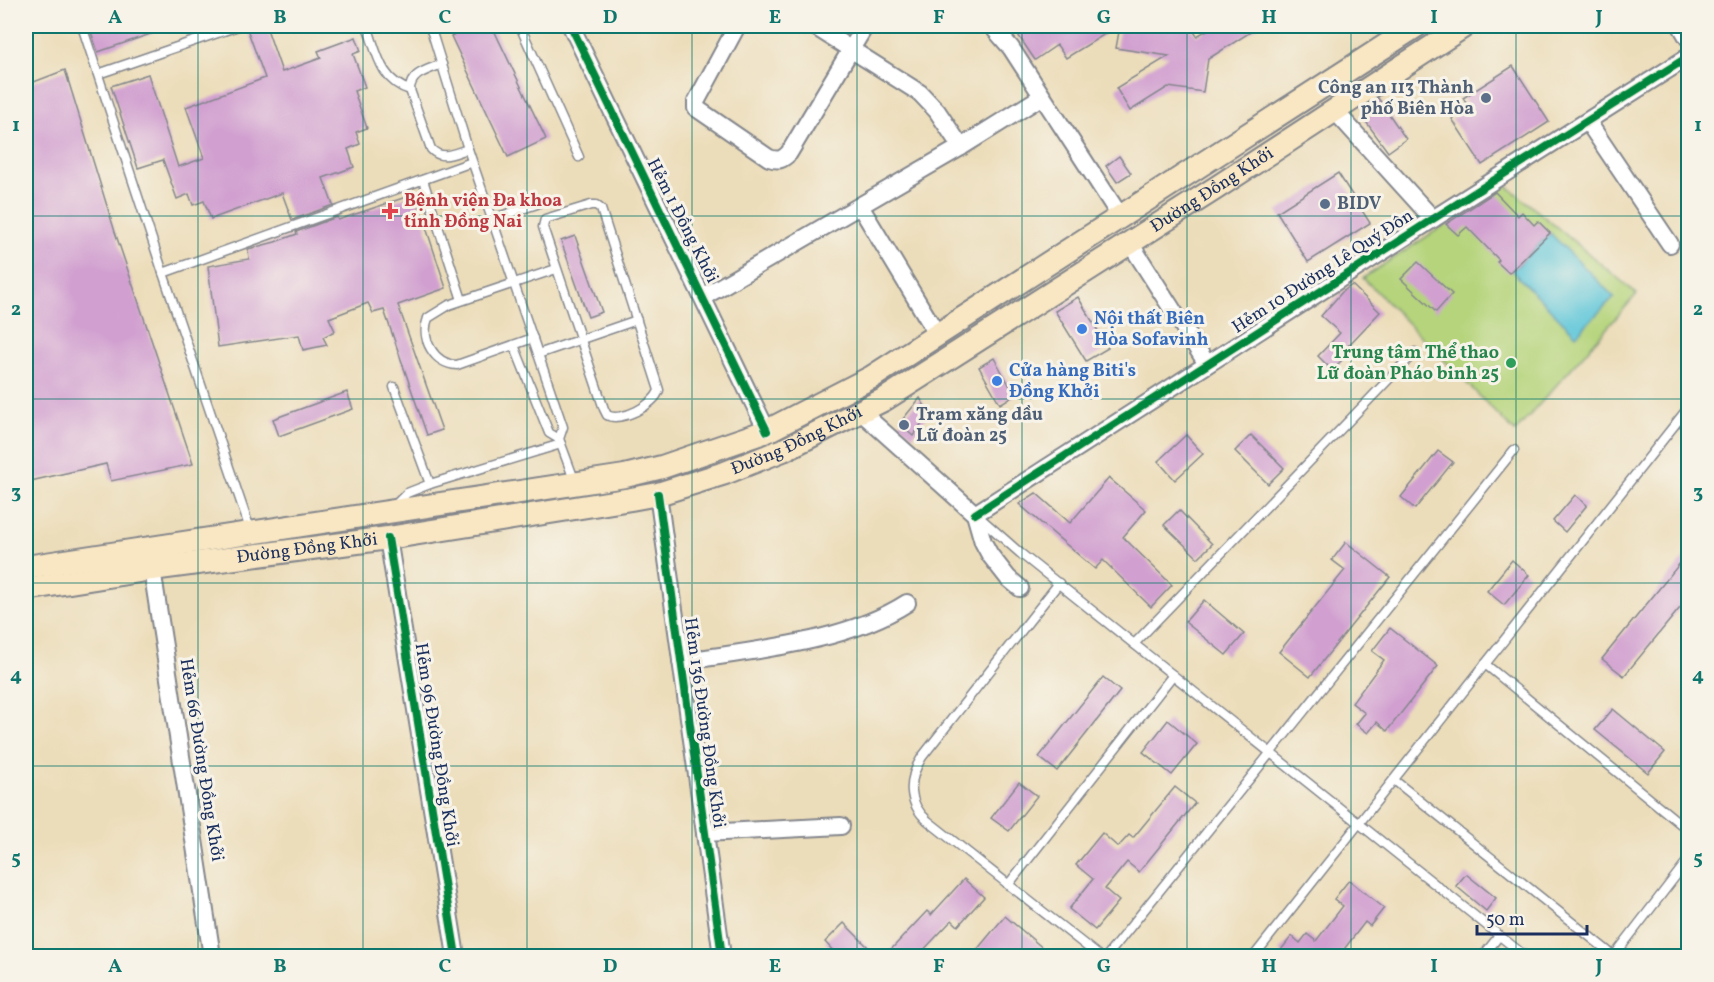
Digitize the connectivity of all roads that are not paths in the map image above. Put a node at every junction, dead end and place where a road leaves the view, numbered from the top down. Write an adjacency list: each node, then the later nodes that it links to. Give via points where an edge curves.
1 (82, 26): 19 (lane)
2 (238, 26): 19 (lane)
3 (367, 26): 20 (lane, via 389,79)
4 (445, 26): 14 (lane)
5 (520, 26): 26 (lane)
6 (571, 26): 41 (street, Hẻm 1 Đồng Khởi)
7 (737, 26): 16 (street, via 696,108 777,161 789,153)
8 (814, 26): 16 (street)
9 (865, 26): 16 (street)
10 (992, 26): 21 (street, via 1011,48)
11 (1416, 26): 27 (main road, Đường Đồng Khởi)
12 (1464, 26): 22 (main road, Đường Đồng Khởi)
13 (1681, 26): 15 (street)
14 (430, 28): 18 (lane)
15 (1689, 38)
16 (852, 49): 24 (street, via 920,93)
17 (1689, 57): 23 (street, Hẻm 10 Đường Lê Quý Đôn)
18 (442, 64): 20 (lane, via 415,75); 25 (lane)
19 (98, 74): 39 (lane)
20 (410, 90): 25 (lane, via 431,149 443,157)
21 (1041, 97): 24 (street); 33 (street)
22 (1335, 111): 30 (main road, Đường Đồng Khởi); 35 (street)
23 (1588, 122): 35 (street, Hẻm 10 Đường Lê Quý Đôn); 37 (street)
24 (961, 147): 32 (street)
25 (468, 149): 28 (lane)
26 (579, 157)
27 (1212, 157): 30 (main road); 33 (main road, Đường Đồng Khởi)
28 (472, 162): 29 (lane); 34 (lane)
29 (423, 180): 39 (lane); 42 (lane)
30 (1227, 180): 36 (main road, Đường Đồng Khởi)
31 (537, 204): 34 (lane)
32 (860, 206): 41 (street); 44 (street)
33 (1120, 216): 44 (main road, Đường Đồng Khởi)
34 (492, 219): 40 (lane)
35 (1433, 219): 50 (street, Hẻm 10 Đường Lê Quý Đôn)
36 (1130, 243): 50 (street); 54 (main road, Đường Đồng Khởi)
37 (1670, 244)
38 (556, 269): 40 (lane); 43 (lane, via 543,228 545,219 596,205 601,209); 46 (lane)
39 (163, 273): 63 (lane)
40 (515, 284): 42 (lane); 45 (lane)
41 (703, 297): 55 (street, Hẻm 1 Đồng Khởi)
42 (462, 300): 47 (lane, via 434,313 426,324 425,331 439,361 457,365)
43 (637, 320): 46 (lane); 46 (lane, via 659,390 657,397 642,408 615,418 604,409)
44 (937, 334): 52 (main road, Đường Đồng Khởi)
45 (533, 338): 47 (lane); 49 (lane)
46 (580, 341): 49 (lane)
47 (514, 345): 56 (lane, via 549,433)
48 (1415, 352): 71 (lane)
49 (538, 354): 56 (lane, via 562,427)
50 (1207, 364): 62 (street, Hẻm 10 Đường Lê Quý Đôn)
51 (394, 387): 59 (lane)
52 (847, 390): 54 (main road); 55 (main road, Đường Đồng Khởi)
53 (1689, 408): 73 (lane)
54 (861, 412): 60 (main road, Đường Đồng Khởi, via 773,454); 62 (street)
55 (767, 431): 58 (main road, Đường Đồng Khởi, via 662,467)
56 (560, 441): 58 (lane); 59 (lane)
57 (1514, 450): 75 (lane)
58 (575, 482): 61 (main road, Đường Đồng Khởi)
59 (430, 484): 61 (lane, via 407,493)
60 (658, 494): 64 (main road, Đường Đồng Khởi); 72 (street, Hẻm 136 Đường Đồng Khởi)
61 (390, 511): 63 (main road, Đường Đồng Khởi)
62 (975, 514): 67 (lane); 68 (street, via 990,555)
63 (251, 532): 65 (main road, Đường Đồng Khởi)
64 (388, 538): 65 (main road, Đường Đồng Khởi); 86 (street, Hẻm 96 Đường Đồng Khởi)
65 (151, 558): 66 (main road, Đường Đồng Khởi); 69 (main road, Đường Đồng Khởi); 85 (street, Hẻm 66 Đường Đồng Khởi)
66 (26, 567)
67 (1059, 583): 71 (lane); 82 (lane, via 922,757 911,784 913,800 921,815)
68 (1020, 588)
69 (26, 589)
70 (907, 603): 72 (street, via 891,614 850,629 793,644)
71 (1134, 644): 74 (lane)
72 (681, 662): 80 (street, Hẻm 136 Đường Đồng Khởi)
73 (1485, 664): 76 (lane); 79 (lane)
74 (1173, 675): 75 (lane); 82 (lane)
75 (1270, 753): 77 (lane); 89 (lane)
76 (1394, 780): 77 (lane); 84 (lane)
77 (1359, 824): 83 (lane); 90 (lane)
78 (841, 826): 80 (street)
79 (1689, 830)
80 (705, 833): 87 (street, Hẻm 136 Đường Đồng Khởi)
81 (1689, 861): 84 (lane)
82 (1008, 885): 88 (lane)
83 (1499, 936): 91 (lane); 92 (lane)
84 (1614, 956)
85 (212, 957)
86 (456, 957)
87 (721, 957)
88 (1099, 957)
89 (1107, 957)
90 (1254, 957)
91 (1483, 957)
92 (1524, 957)

